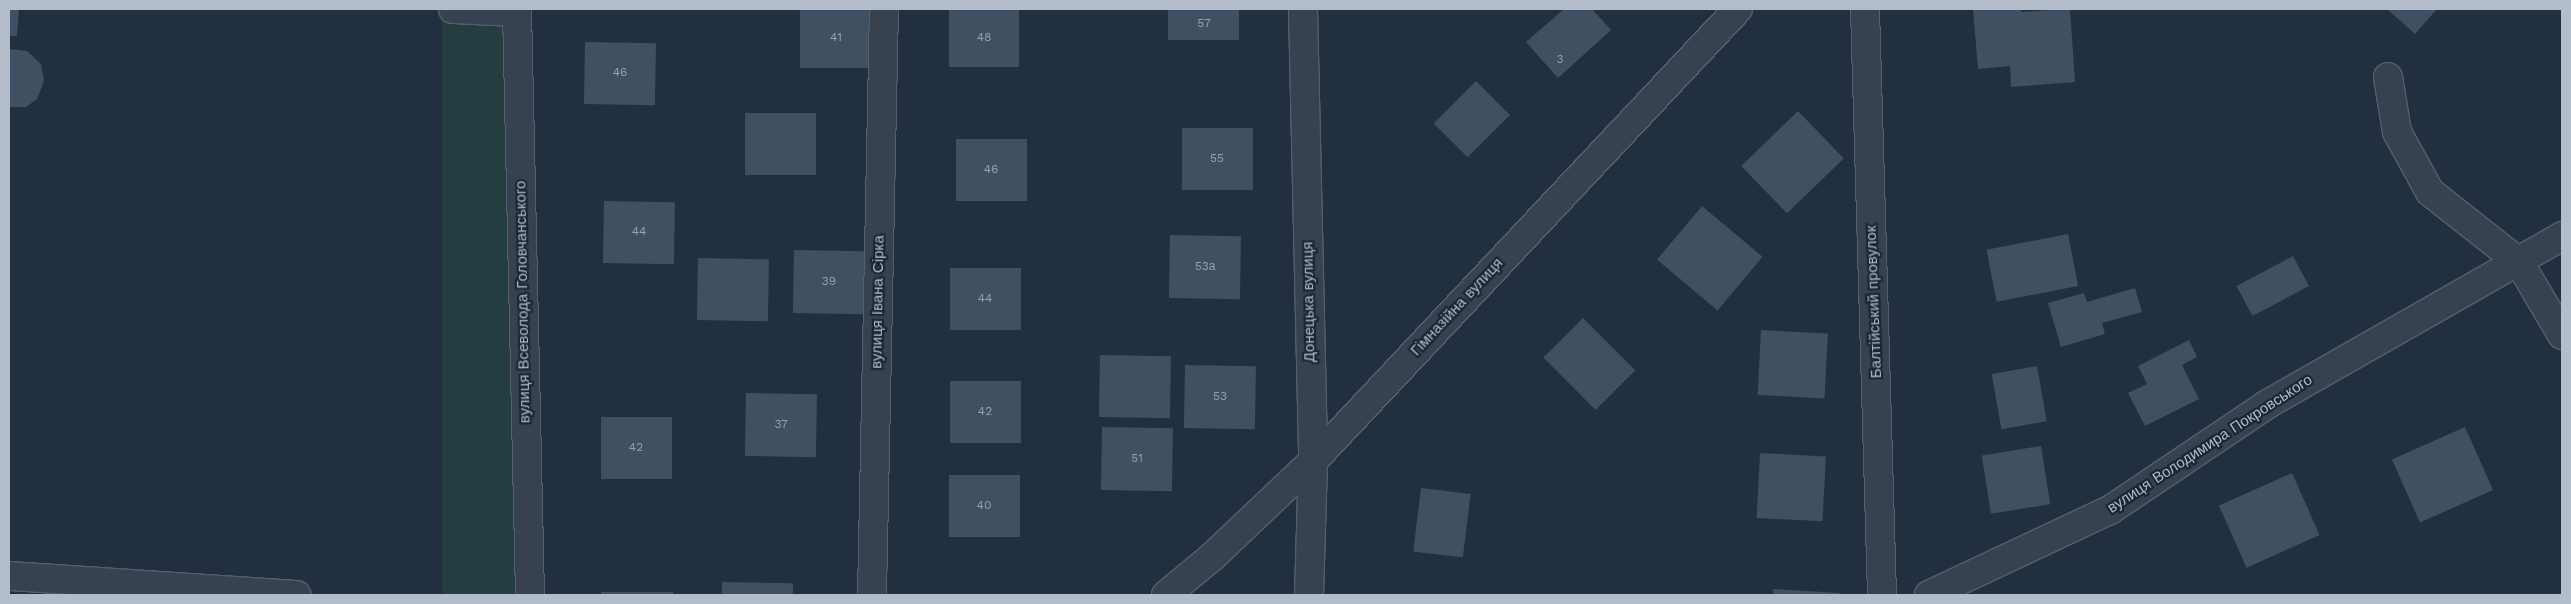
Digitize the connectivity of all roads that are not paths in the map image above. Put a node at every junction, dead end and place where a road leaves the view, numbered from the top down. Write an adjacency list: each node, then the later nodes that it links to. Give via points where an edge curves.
1 (453, 9): 6 (street)
2 (884, 9): 15 (street, вулиця Івана Сірка)
3 (1303, 9): 11 (street, Донецька вулиця)
4 (1738, 9): 11 (street, Гімназійна вулиця)
5 (1865, 9): 18 (street, Балтійський провулок)
6 (517, 10): 14 (street, вулиця Всеволода Головчанського)
7 (2388, 77): 9 (street, via 2397,132 2430,192)
8 (2562, 236): 9 (street, вулиця Володимира Покровського)
9 (2519, 262): 10 (street); 19 (street, вулиця Володимира Покровського, via 2266,405 2110,510)
10 (2562, 335)
11 (1312, 461): 16 (street, Гімназійна вулиця, via 1212,557); 17 (street, Донецька вулиця)
12 (9, 576): 13 (street)
13 (296, 595)
14 (530, 595)
15 (872, 595)
16 (1166, 595)
17 (1309, 595)
18 (1882, 595)
19 (1929, 595)

